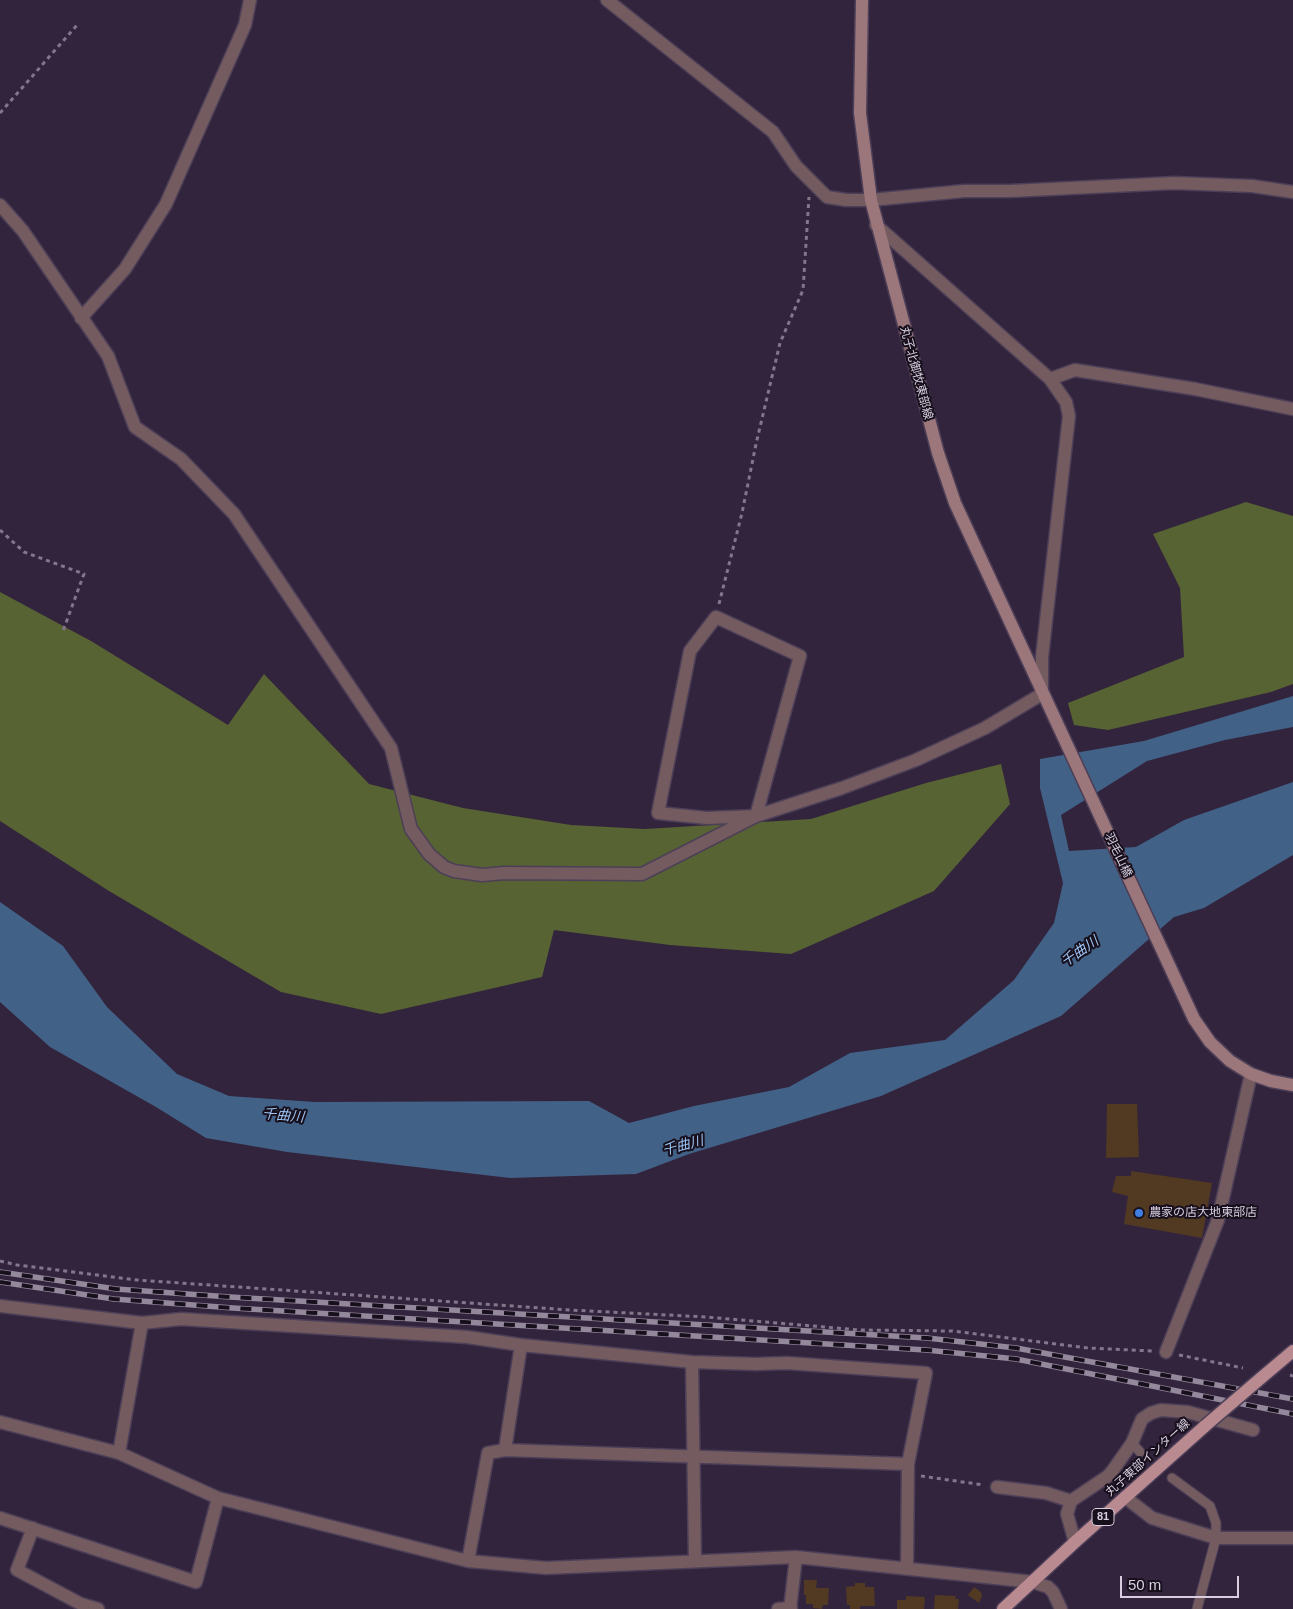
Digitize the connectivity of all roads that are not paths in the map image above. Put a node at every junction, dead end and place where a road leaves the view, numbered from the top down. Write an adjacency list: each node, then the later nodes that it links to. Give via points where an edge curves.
1 (250, 0): 8 (street, via 244,25 166,204 125,269)
2 (607, 0): 5 (street, via 773,132 796,166 827,197)
3 (862, 0): 5 (main road, 丸子北御牧東部線, via 860,113)
4 (1293, 192): 5 (street, via 1252,186 1174,183 964,191)
5 (871, 200): 7 (main road, 丸子北御牧東部線)
6 (0, 205): 8 (street, via 23,231)
7 (876, 225): 9 (street); 11 (main road, 丸子北御牧東部線, via 938,454 955,503)
8 (81, 318): 13 (street, via 108,356 135,427 181,459 234,514 391,748 411,829 429,854 444,867 482,875 642,874)
9 (1050, 379): 10 (street, via 1075,370); 11 (street, via 1066,402 1069,416 1042,657)
10 (1293, 409)
11 (1042, 694): 12 (main road, 丸子北御牧東部線); 13 (street, via 985,728 916,760)
12 (1058, 723): 14 (main road, 羽毛山橋, via 1194,1019 1210,1042 1230,1061)
13 (756, 816): 13 (street, via 707,818 658,813 690,651 716,617 800,656)
14 (1251, 1074): 15 (main road); 20 (street, via 1218,1220)
15 (1293, 1085)
16 (0, 1306): 17 (street)
17 (142, 1323): 18 (street, via 181,1319 467,1337); 25 (street)
18 (521, 1345): 21 (street); 24 (street)
19 (1293, 1351): 30 (main road, 丸子東部インター線 / 81, bridge)
20 (1166, 1352)
21 (692, 1362): 26 (street); 27 (street, via 787,1363 926,1374)
22 (0, 1422): 25 (street)
23 (1253, 1430): 32 (street, via 1188,1412 1160,1410 1151,1413 1142,1419 1136,1447 1108,1476)
24 (505, 1450): 26 (street); 39 (street, via 488,1454)
25 (119, 1453): 31 (street)
26 (694, 1456): 27 (street); 40 (street)
27 (908, 1469): 41 (street)
28 (1172, 1478): 35 (lane, via 1210,1506 1216,1523)
29 (997, 1488): 32 (street, via 1046,1494)
30 (1125, 1497): 35 (street, via 1152,1518); 37 (main road, 丸子東部インター線 / 81)
31 (218, 1498): 34 (street, via 196,1582); 39 (street)
32 (1071, 1501): 37 (street, via 1067,1514)
33 (0, 1518): 34 (street)
34 (33, 1528): 43 (street, via 16,1570)
35 (1216, 1538): 36 (street); 48 (lane)
36 (1293, 1538)
37 (1075, 1542): 42 (main road, 丸子東部インター線 / 81)
38 (796, 1557): 40 (street); 41 (street); 45 (street)
39 (468, 1561): 40 (street, via 546,1568)
40 (695, 1561)
41 (908, 1568): 42 (street)
42 (1033, 1582): 46 (main road, 丸子東部インター線 / 81); 47 (street, via 1048,1587)
43 (98, 1609)
44 (778, 1609): 45 (street)
45 (790, 1609)
46 (1003, 1609)
47 (1061, 1609)
48 (1197, 1609)

